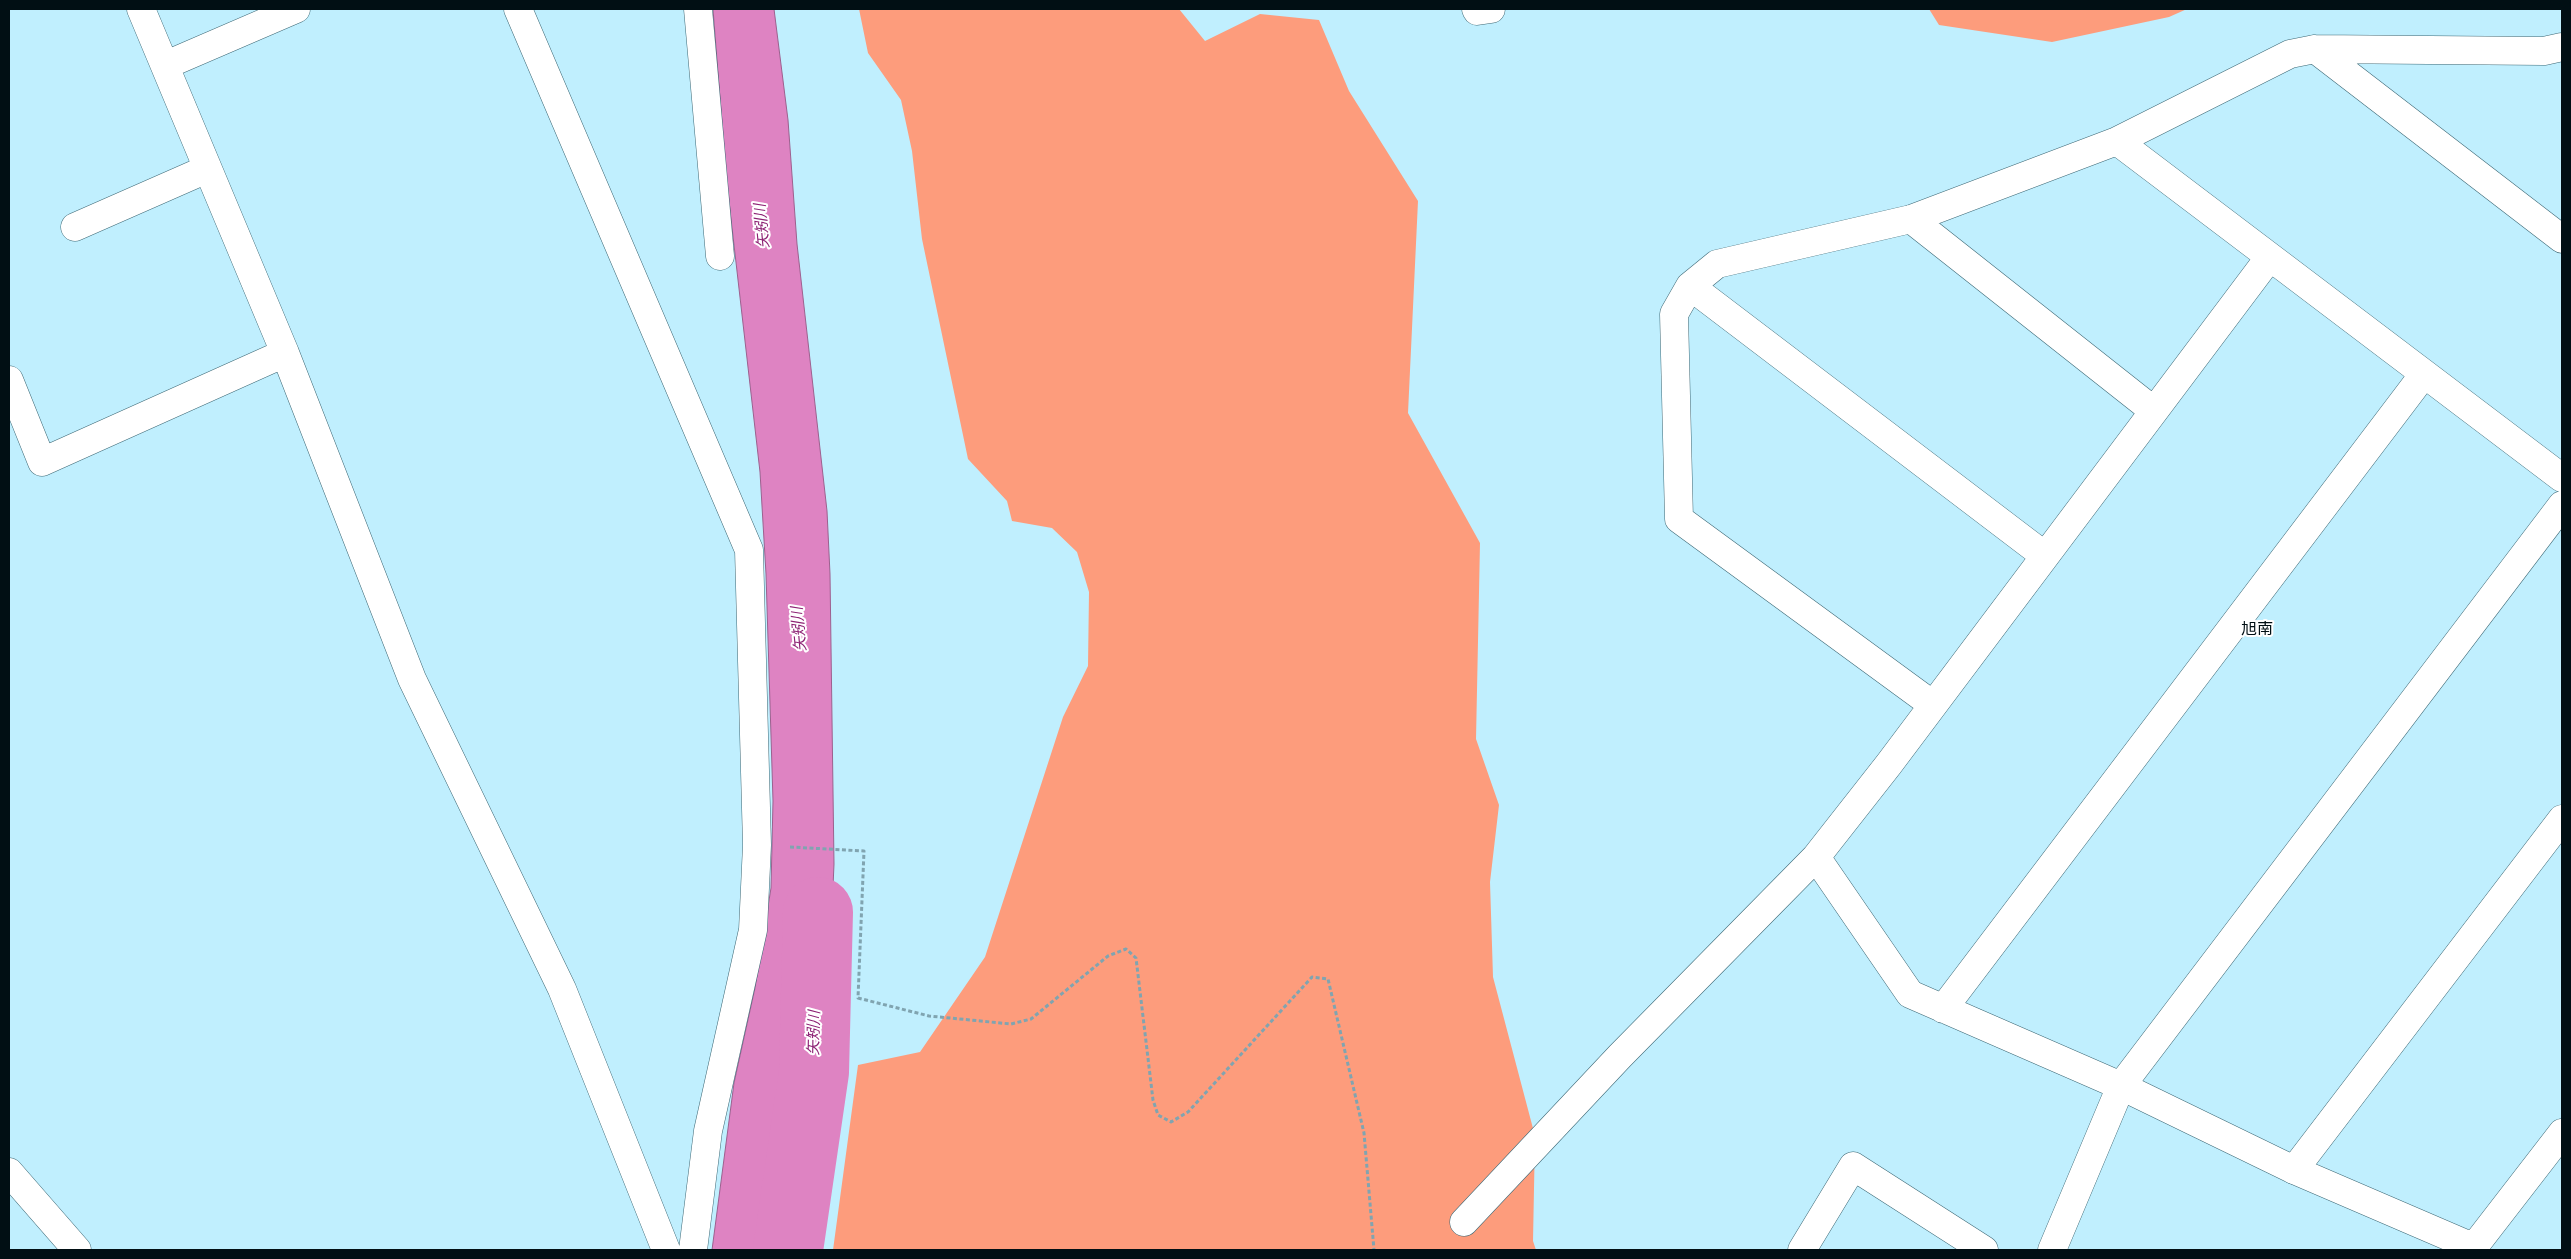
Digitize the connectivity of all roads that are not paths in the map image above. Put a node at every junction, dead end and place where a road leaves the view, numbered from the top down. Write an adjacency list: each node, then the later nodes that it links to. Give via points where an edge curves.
1 (141, 9): 9 (street)
2 (296, 9): 9 (street)
3 (518, 9): 36 (street, via 749,550 757,845 752,930 708,1131)
4 (698, 9): 15 (street)
5 (1476, 9): 6 (street, via 1477,12)
6 (1490, 9)
7 (2562, 48): 8 (street, via 2544,51)
8 (2315, 49): 10 (street, via 2290,54); 14 (street)
9 (166, 65): 11 (street)
10 (2117, 141): 12 (street); 16 (street)
11 (207, 169): 13 (street); 18 (street)
12 (1911, 219): 17 (street, via 1717,264); 21 (street)
13 (75, 227)
14 (2562, 239)
15 (720, 256)
16 (2269, 258): 19 (street); 21 (street)
17 (1690, 286): 24 (street); 25 (street, via 1674,314 1679,519)
18 (285, 354): 20 (street, via 42,462); 35 (street, via 412,678 562,989)
19 (2424, 374): 22 (street); 28 (street)
20 (9, 380)
21 (2154, 411): 24 (street)
22 (2562, 478)
23 (2562, 505): 29 (street)
24 (2045, 556): 25 (street)
25 (1933, 705): 27 (street)
26 (2562, 819): 31 (street)
27 (1816, 857): 28 (street, via 1910,994); 33 (street, via 1620,1056)
28 (1943, 1009): 29 (street)
29 (2120, 1086): 31 (street); 39 (street)
30 (2562, 1133): 31 (street, via 2477,1243 2466,1244)
31 (2294, 1170)
32 (9, 1172): 34 (street)
33 (1464, 1222)
34 (77, 1250)
35 (666, 1250)
36 (693, 1250)
37 (1802, 1250): 38 (street, via 1853,1166)
38 (1984, 1250)
39 (2052, 1250)

